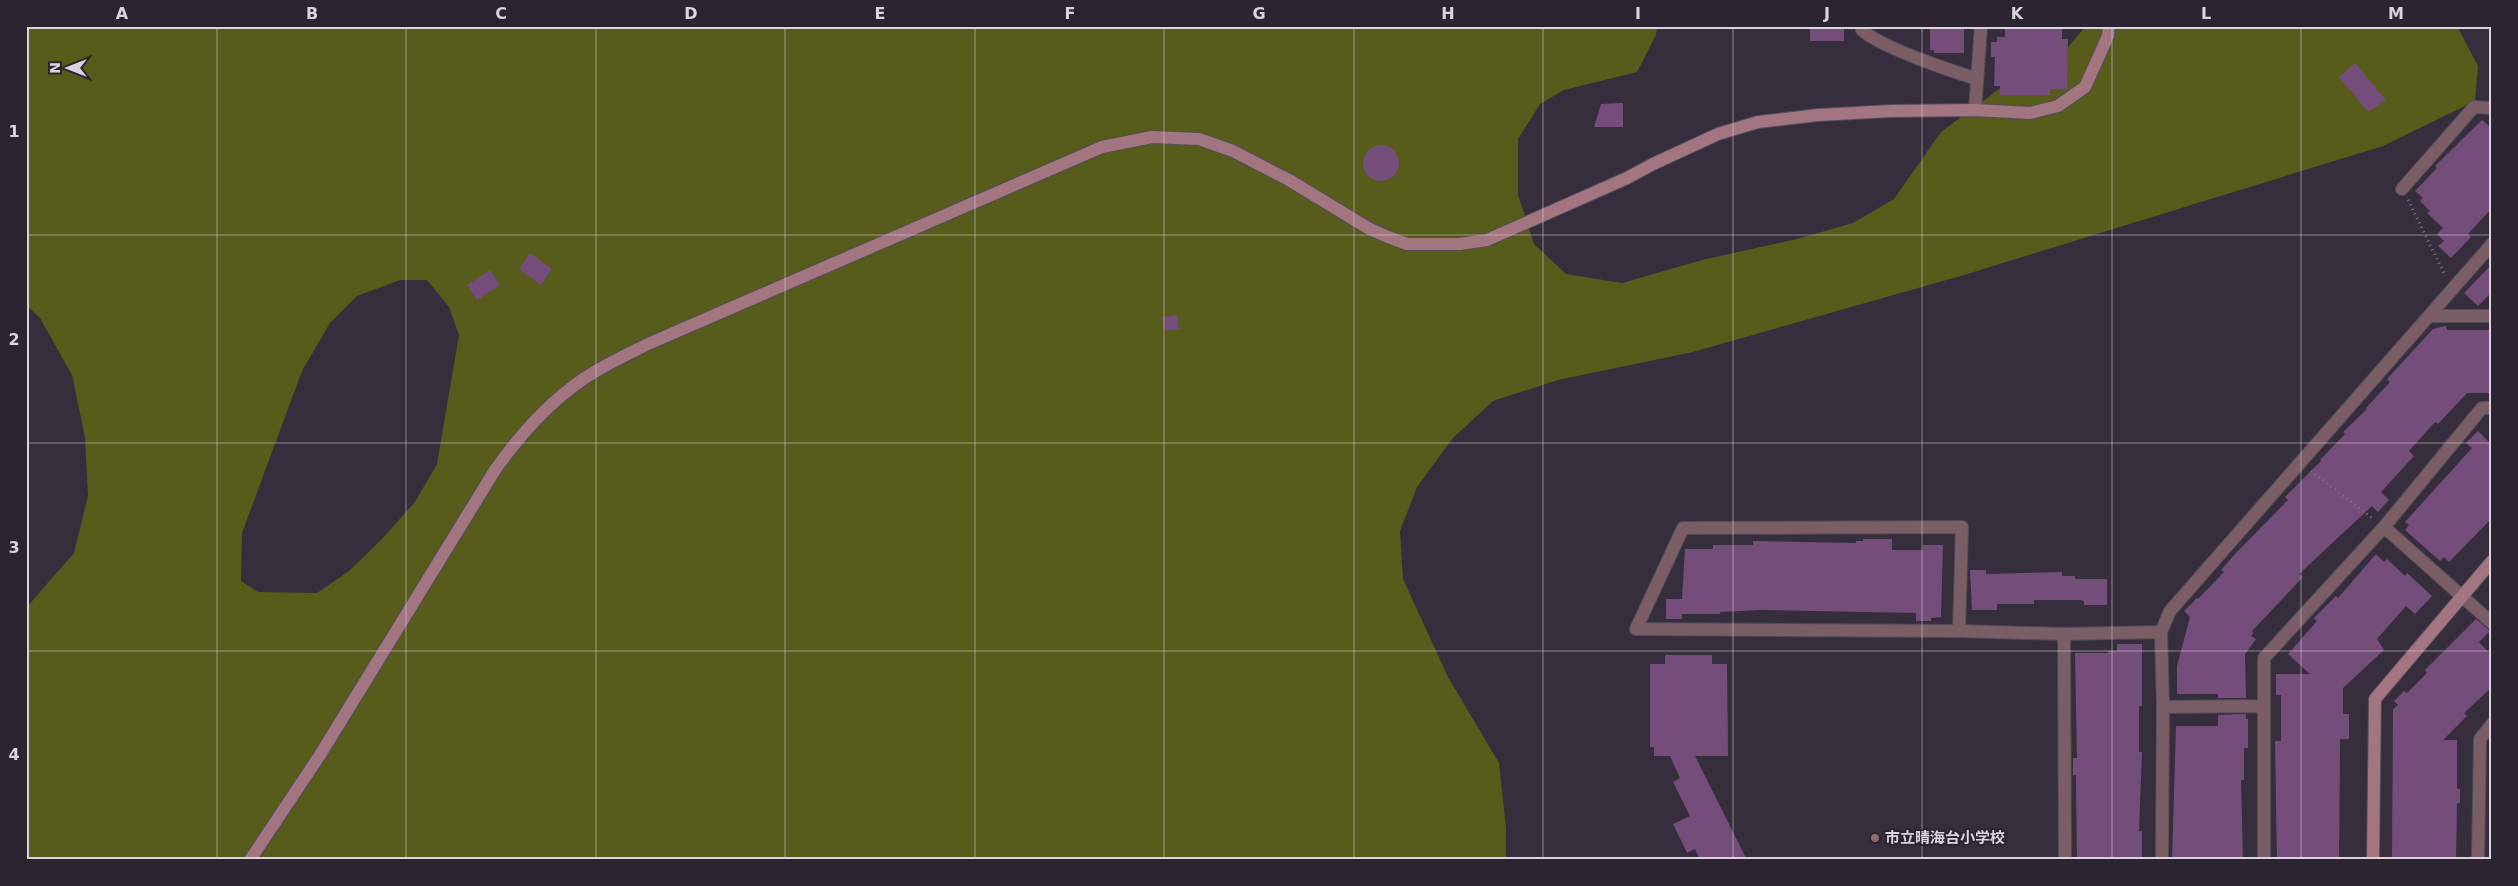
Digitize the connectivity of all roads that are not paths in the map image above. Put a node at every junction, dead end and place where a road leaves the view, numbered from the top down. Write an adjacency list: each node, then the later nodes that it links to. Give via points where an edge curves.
1 (1862, 26): 4 (street, via 1867,35 1888,45)
2 (1981, 26): 4 (street)
3 (2110, 26): 6 (street, via 2085,87 2058,106 2030,113)
4 (1977, 80): 6 (street)
5 (2492, 108): 7 (street, via 2474,107)
6 (1974, 110): 22 (street, via 1818,115 1758,122 1718,134 1487,240 1460,244 1407,244 1368,228 1233,150 1198,139 1152,137 1102,147 913,227 648,344 595,371 552,404 521,434 495,470 320,755)
7 (2402, 189)
8 (2492, 244): 9 (street)
9 (2429, 316): 10 (street); 17 (street, via 2170,611)
10 (2492, 316)
11 (2492, 408): 12 (street, via 2482,408)
12 (2384, 527): 14 (street); 19 (street, via 2264,658)
13 (2492, 561): 14 (street)
14 (2462, 597): 15 (street); 26 (street, via 2375,699)
15 (2492, 623)
16 (1959, 631): 16 (street, via 1962,527 1683,528 1636,629); 18 (street)
17 (2161, 632): 18 (street); 20 (street)
18 (2064, 634): 23 (street)
19 (2262, 706): 20 (street); 25 (street)
20 (2163, 707): 24 (street)
21 (2492, 724): 27 (street, via 2480,739)
22 (250, 860)
23 (2065, 860)
24 (2162, 860)
25 (2264, 860)
26 (2373, 860)
27 (2478, 860)

